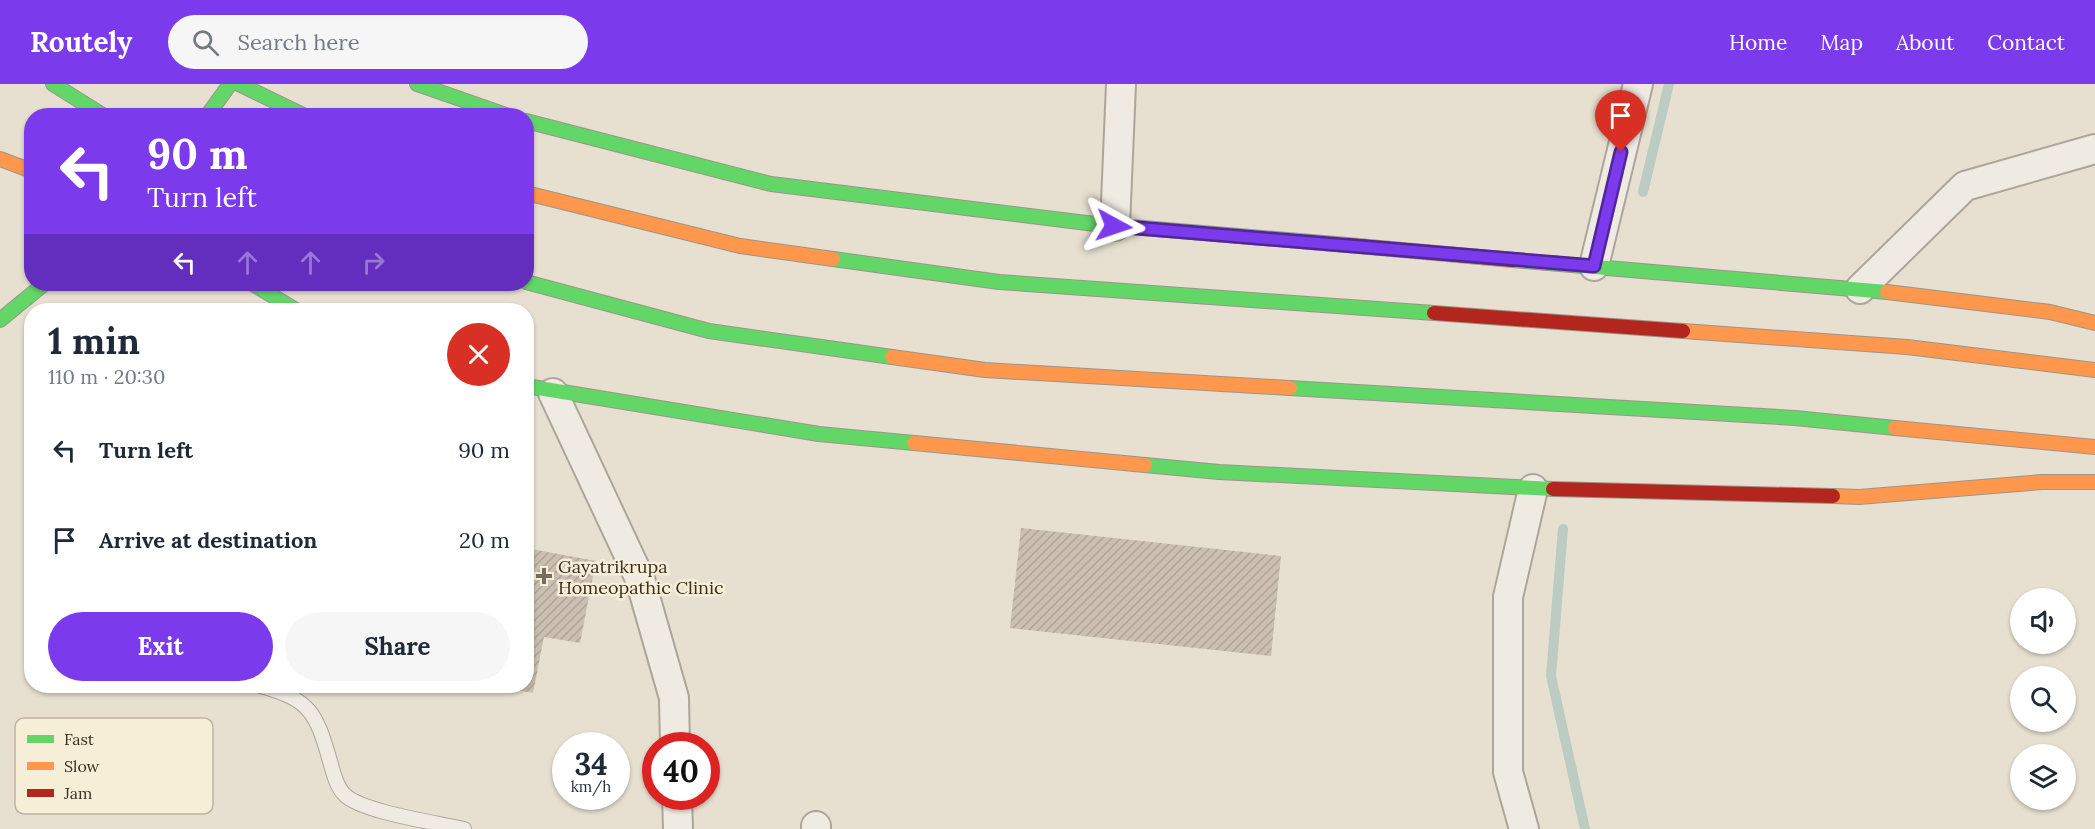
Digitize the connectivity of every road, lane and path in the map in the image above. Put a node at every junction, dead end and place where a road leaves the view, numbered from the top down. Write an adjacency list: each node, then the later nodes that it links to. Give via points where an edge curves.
1 (53, 84): 7 (main road)
2 (230, 84): 8 (main road)
3 (239, 84): 9 (main road)
4 (417, 84): 10 (main road)
5 (1121, 84): 16 (street)
6 (1638, 84): 17 (street)
7 (91, 108)
8 (213, 108)
9 (288, 108)
10 (486, 108)
11 (534, 124): 16 (main road, via 771,184)
12 (2095, 149): 19 (street, via 1965,186)
13 (0, 159): 14 (main road)
14 (24, 168)
15 (534, 195): 25 (main road, via 740,246 999,282 1907,347)
16 (1114, 226): 17 (main road)
17 (1594, 266): 19 (main road)
18 (534, 284): 27 (main road, via 709,331 985,370 1796,418)
19 (1860, 289): 24 (main road, via 2050,312)
20 (35, 291): 23 (main road)
21 (265, 291): 22 (main road)
22 (284, 303)
23 (0, 320)
24 (2095, 323)
25 (2095, 370)
26 (540, 389): 29 (main road, via 831,435 1218,472); 31 (street, via 640,579 674,698)
27 (2095, 447)
28 (2095, 482): 29 (main road, via 2042,482 1859,497)
29 (1533, 489): 35 (street, via 1508,597 1508,772)
30 (281, 693): 33 (lane, via 301,700 320,726 334,777 345,795 365,806)
31 (675, 732)
32 (677, 810): 34 (street)
33 (464, 829)
34 (678, 829)
35 (1524, 829)

